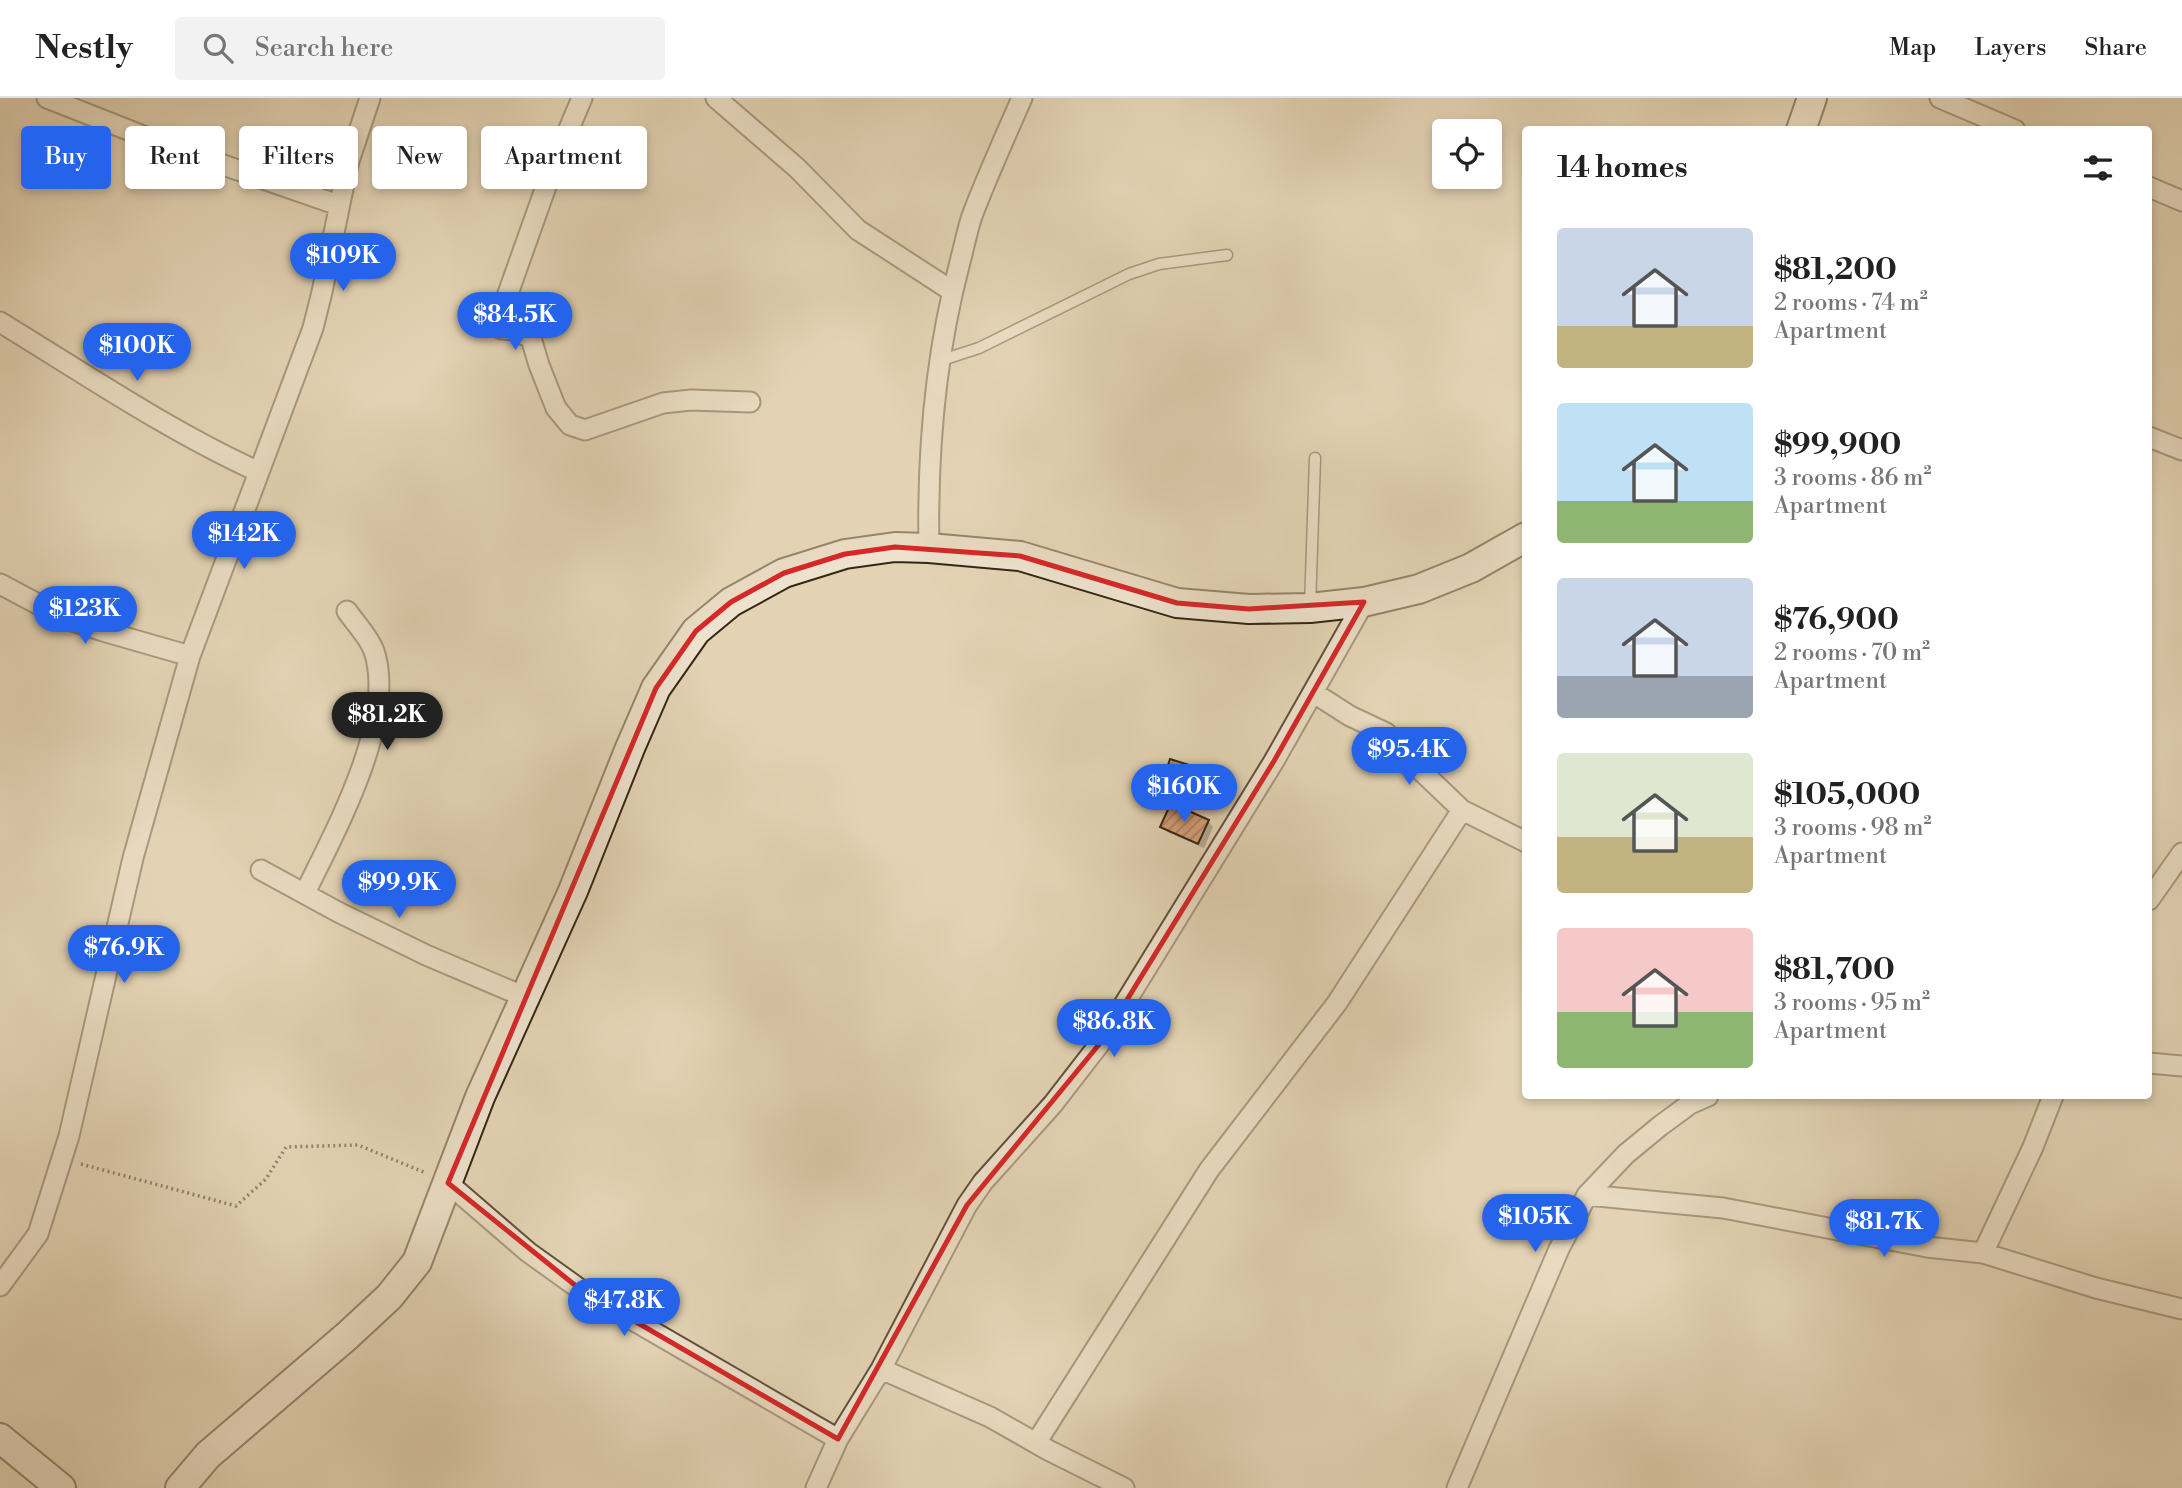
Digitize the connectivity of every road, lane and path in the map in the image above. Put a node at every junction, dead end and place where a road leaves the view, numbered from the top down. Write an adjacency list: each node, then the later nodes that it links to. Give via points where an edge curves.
1 (47, 98): 12 (street)
2 (370, 98): 12 (street)
3 (582, 98): 17 (street, via 554,164 499,323 502,329 531,338 556,408 570,425 585,430 663,403)
4 (716, 98): 14 (street, via 858,230)
5 (1022, 98): 14 (street, via 972,218)
6 (1812, 98): 8 (main road)
7 (1940, 98): 9 (street)
8 (1802, 126)
9 (2006, 126)
10 (2152, 188): 11 (street)
11 (2182, 201)
12 (338, 205): 21 (street, via 313,328)
13 (1227, 255): 16 (lane, via 1159,264 1129,274 979,348)
14 (952, 291): 16 (street)
15 (0, 322): 21 (street, via 175,428)
16 (938, 361): 23 (street)
17 (750, 401)
18 (2152, 438): 19 (street)
19 (2182, 450)
20 (1315, 457): 26 (lane)
21 (259, 472): 28 (street)
22 (1522, 539): 25 (main road, via 1471,568 1419,589)
23 (929, 548): 26 (main road, via 1020,556 1177,603); 36 (main road, via 845,554 784,573 731,602 696,631 656,688)
24 (0, 584): 28 (street, via 64,618)
25 (1363, 602): 26 (main road); 29 (street)
26 (1310, 608)
27 (347, 611): 34 (street, via 373,649 379,700 354,793)
28 (190, 656): 41 (street, via 133,858)
29 (1314, 693): 30 (street, via 1386,733); 47 (street, via 1101,1042 967,1205)
30 (1462, 810): 31 (street); 50 (street, via 1337,1003 1209,1170)
31 (1522, 840)
32 (2182, 853): 35 (street)
33 (261, 870): 34 (street)
34 (305, 893): 36 (street, via 426,955)
35 (2152, 896)
36 (524, 997): 42 (main road)
37 (2152, 1063): 38 (street)
38 (2182, 1066)
39 (1701, 1099): 43 (street, via 1626,1154)
40 (2052, 1099): 44 (street)
41 (62, 1159): 42 (path, via 236,1206 266,1179 286,1147 358,1145); 45 (street, via 38,1234)
42 (448, 1183): 49 (street, via 528,1252 581,1290); 52 (main road, via 417,1262 389,1297 218,1447)
43 (1587, 1195): 44 (street, via 1723,1208); 55 (street, via 1559,1249)
44 (1983, 1253): 46 (street)
45 (0, 1286)
46 (2182, 1309)
47 (881, 1369): 49 (street); 50 (street)
48 (0, 1438): 51 (main road)
49 (838, 1438): 53 (street)
50 (1036, 1443): 54 (street)
51 (61, 1488)
52 (180, 1488)
53 (816, 1488)
54 (1124, 1488)
55 (1457, 1488)

